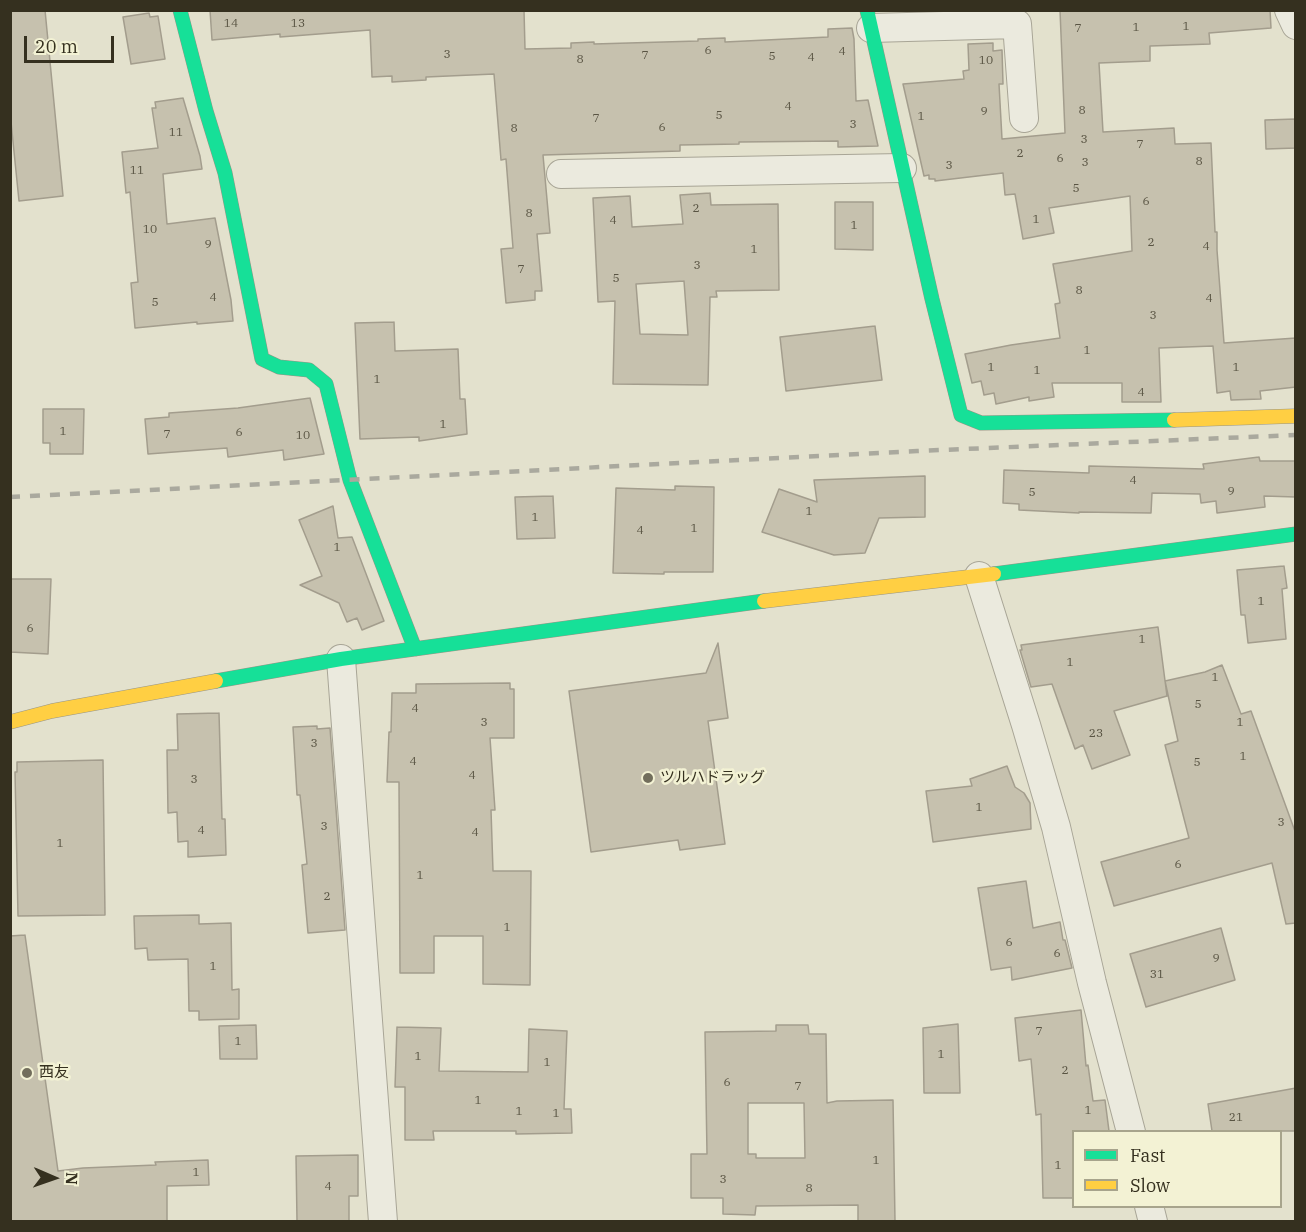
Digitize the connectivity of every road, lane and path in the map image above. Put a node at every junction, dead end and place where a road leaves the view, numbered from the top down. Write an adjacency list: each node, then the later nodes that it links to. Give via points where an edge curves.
1 (180, 10): 11 (street, via 225,173 262,359 279,367 309,370 326,384 350,480)
2 (1289, 10): 4 (street)
3 (869, 19): 5 (street, via 1017,24); 6 (street)
4 (1296, 26)
5 (1024, 118)
6 (902, 168): 7 (street); 8 (street, via 961,415 981,423)
7 (561, 174)
8 (1296, 416)
9 (1296, 534): 10 (street)
10 (979, 576): 11 (street); 14 (street, via 1056,827)
11 (415, 649): 12 (street)
12 (341, 659): 13 (street, via 144,693); 15 (street)
13 (10, 722)
14 (1131, 1130)
15 (383, 1221)

